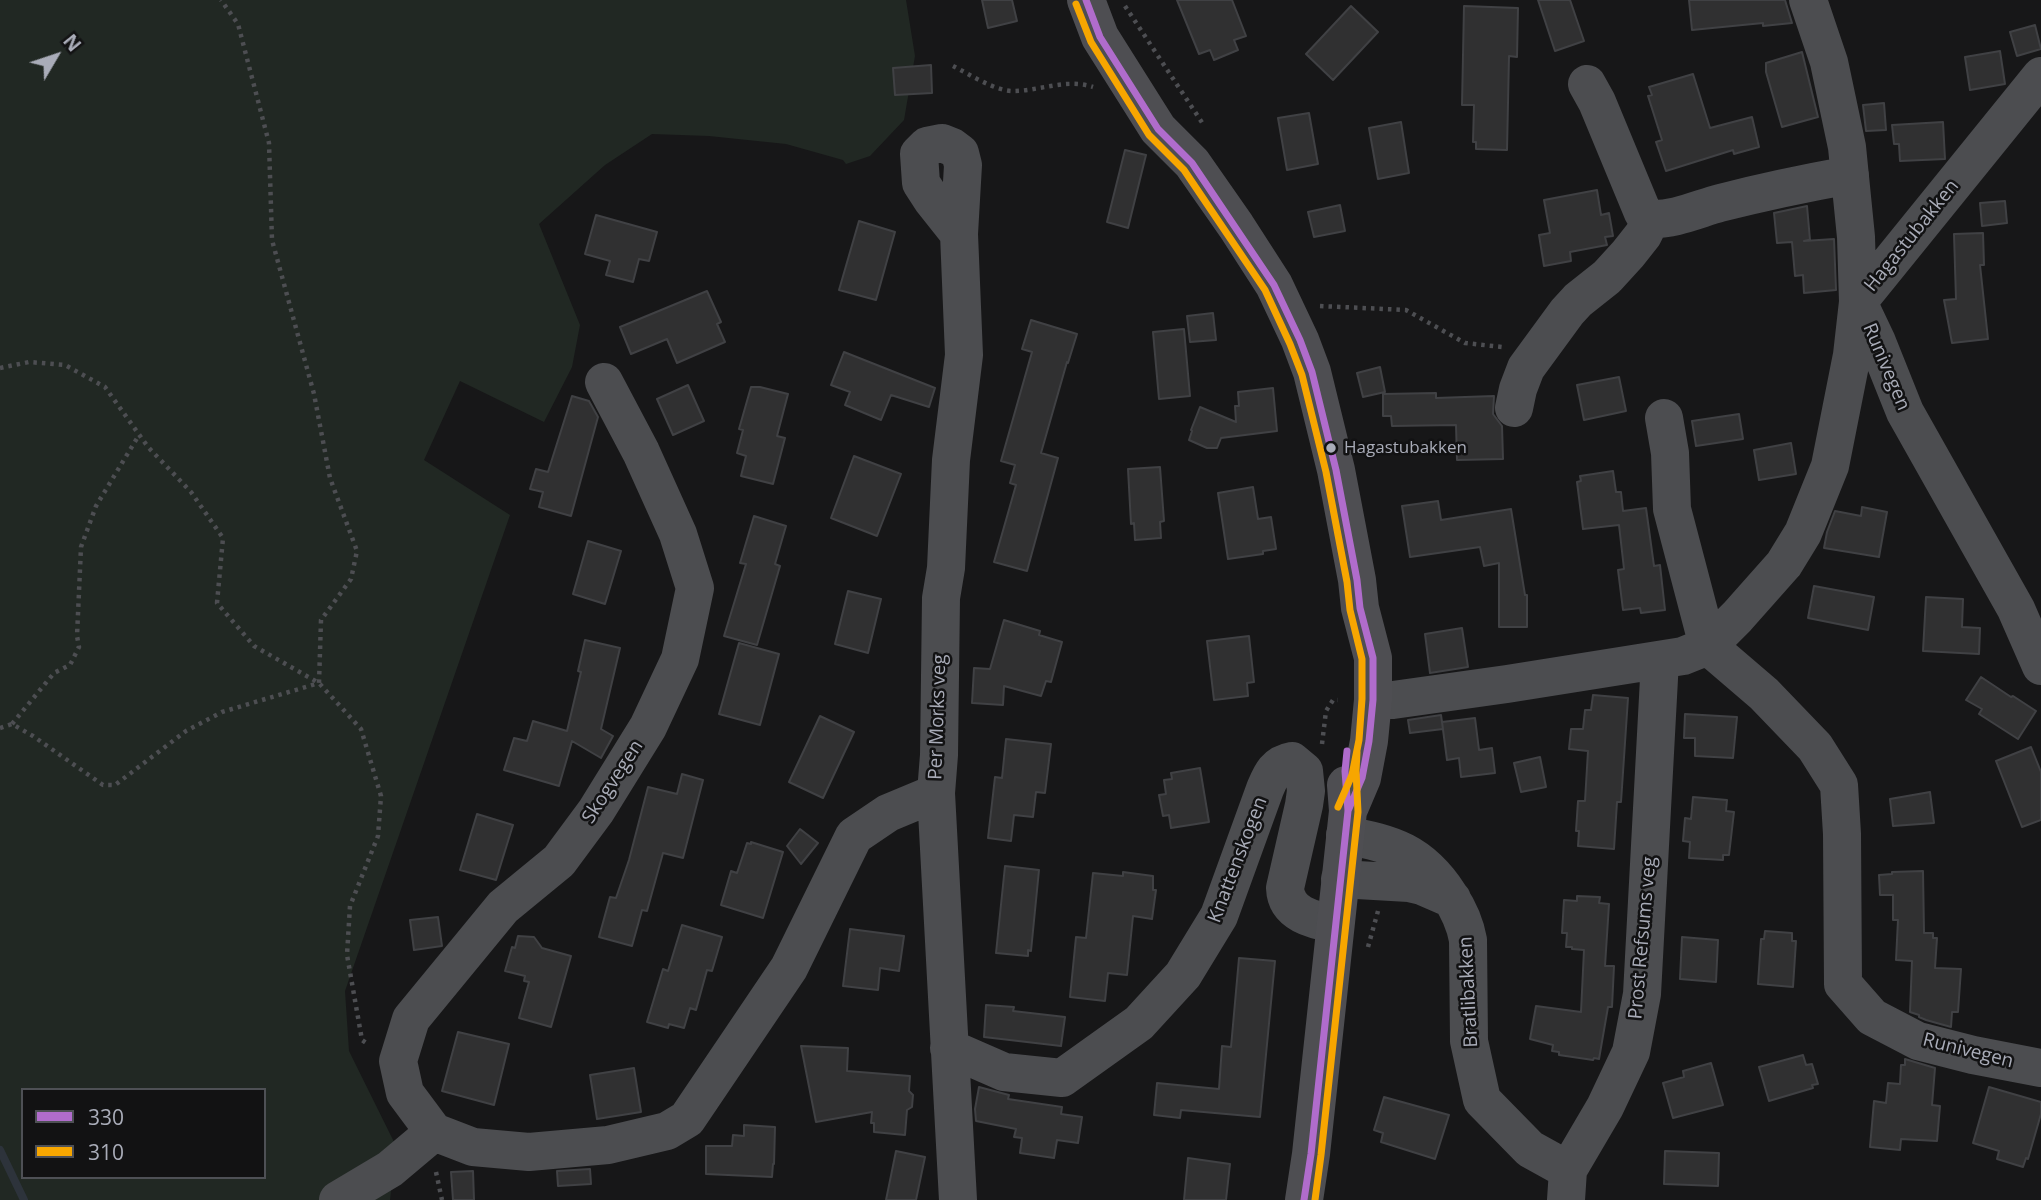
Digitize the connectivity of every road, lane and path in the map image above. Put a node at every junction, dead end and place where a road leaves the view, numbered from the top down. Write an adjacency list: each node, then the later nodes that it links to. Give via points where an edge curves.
1 (221, 0): 22 (path, via 238,24 269,143 272,240 314,394 330,478 357,551 351,579 321,620)
2 (1088, 0): 29 (main road, via 1100,37 1158,129 1192,163 1274,285 1312,372 1336,470 1360,608 1345,771)
3 (1808, 0): 8 (street, Runivegen, via 1829,62)
4 (953, 66): 7 (path, via 1010,91 1070,83)
5 (2041, 76): 11 (street, Hagastubakken)
6 (1587, 84): 9 (street, via 1643,213)
7 (1100, 90)
8 (1850, 175): 9 (street); 11 (street, Runivegen)
9 (1651, 219): 13 (street, via 1628,254 1567,312)
10 (959, 234): 28 (street, Per Morks veg, via 964,355 941,598)
11 (1858, 302): 19 (street, Hagastubakken, via 1830,466 1803,533 1784,564); 21 (street, Runivegen, via 1905,412 2016,609)
12 (1316, 306): 13 (path, via 1406,310 1465,343)
13 (1540, 351): 16 (street, via 1521,378)
14 (0, 368): 18 (path, via 29,362 65,365 104,387)
15 (604, 382): 34 (street, Skogvegen, via 678,534 695,588 681,659 648,727 596,811 559,861 503,907 411,1019)
16 (1514, 408)
17 (1664, 418): 19 (street, via 1672,509)
18 (139, 435): 22 (path, via 191,492 223,538 217,603 254,646); 25 (path, via 96,506 81,547 79,647 70,665 54,673)
19 (1708, 646): 20 (street, Hagastubakken); 35 (street, Runivegen, via 1764,694 1815,747 1839,785 1843,984 1872,1017 1918,1041)
20 (1660, 660): 24 (street, Hagastubakken); 37 (street, Prost Refsums veg, via 1642,994 1631,1052)
21 (2041, 666)
22 (319, 683): 25 (path, via 222,712 186,731 115,785 103,785); 34 (path, via 361,729 380,796 378,836 350,906 347,955 362,1040)
23 (1339, 699): 27 (path, via 1329,704)
24 (1393, 700)
25 (12, 724): 26 (path)
26 (0, 728)
27 (1324, 730)
28 (936, 793): 33 (street, Per Morks veg); 36 (street, via 888,813 854,836 789,968 687,1119 667,1131 608,1145 529,1152 473,1147)
29 (1346, 823): 30 (main road); 31 (street, Bratlibakken, via 1412,855 1430,869)
30 (1340, 879): 31 (street, via 1409,883); 32 (main road)
31 (1452, 899): 37 (street, Bratlibakken, via 1468,940 1468,1041 1482,1100)
32 (1335, 924): 33 (street, Knattenskogen, via 1302,914 1285,895 1306,791 1304,771 1292,761 1285,762 1273,771 1265,789 1219,916 1183,975 1139,1023 1062,1078 1004,1072); 40 (main road)
33 (949, 1048): 39 (street, Per Morks veg)
34 (398, 1061): 36 (street, via 405,1093)
35 (2041, 1068)
36 (434, 1132): 38 (street, via 390,1169)
37 (1567, 1185)
38 (338, 1200)
39 (958, 1200)
40 (1304, 1200)

